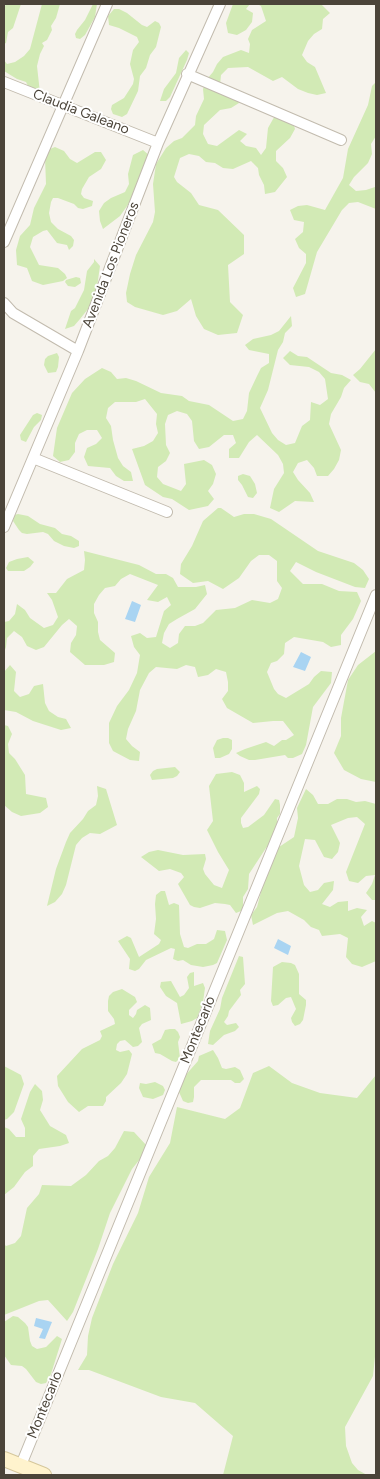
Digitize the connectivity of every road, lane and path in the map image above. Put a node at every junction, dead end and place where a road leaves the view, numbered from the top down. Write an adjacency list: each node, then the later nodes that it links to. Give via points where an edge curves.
1 (107, 4): 5 (street)
2 (220, 4): 3 (street, Avenida Los Pioneros)
3 (187, 74): 6 (street); 7 (street, Avenida Los Pioneros)
4 (4, 82): 5 (street, Claudia Galeano)
5 (62, 105): 7 (street, Claudia Galeano); 8 (street)
6 (341, 140)
7 (158, 143): 10 (street, Avenida Los Pioneros)
8 (4, 242)
9 (4, 304): 10 (street, via 13,313)
10 (78, 351): 11 (street, Avenida Los Pioneros)
11 (33, 458): 12 (street); 13 (street, Avenida Los Pioneros)
12 (167, 512)
13 (4, 527)
14 (376, 595): 16 (street, Montecarlo)
15 (4, 1458): 16 (main road)
16 (21, 1465): 17 (main road)
17 (44, 1475)

